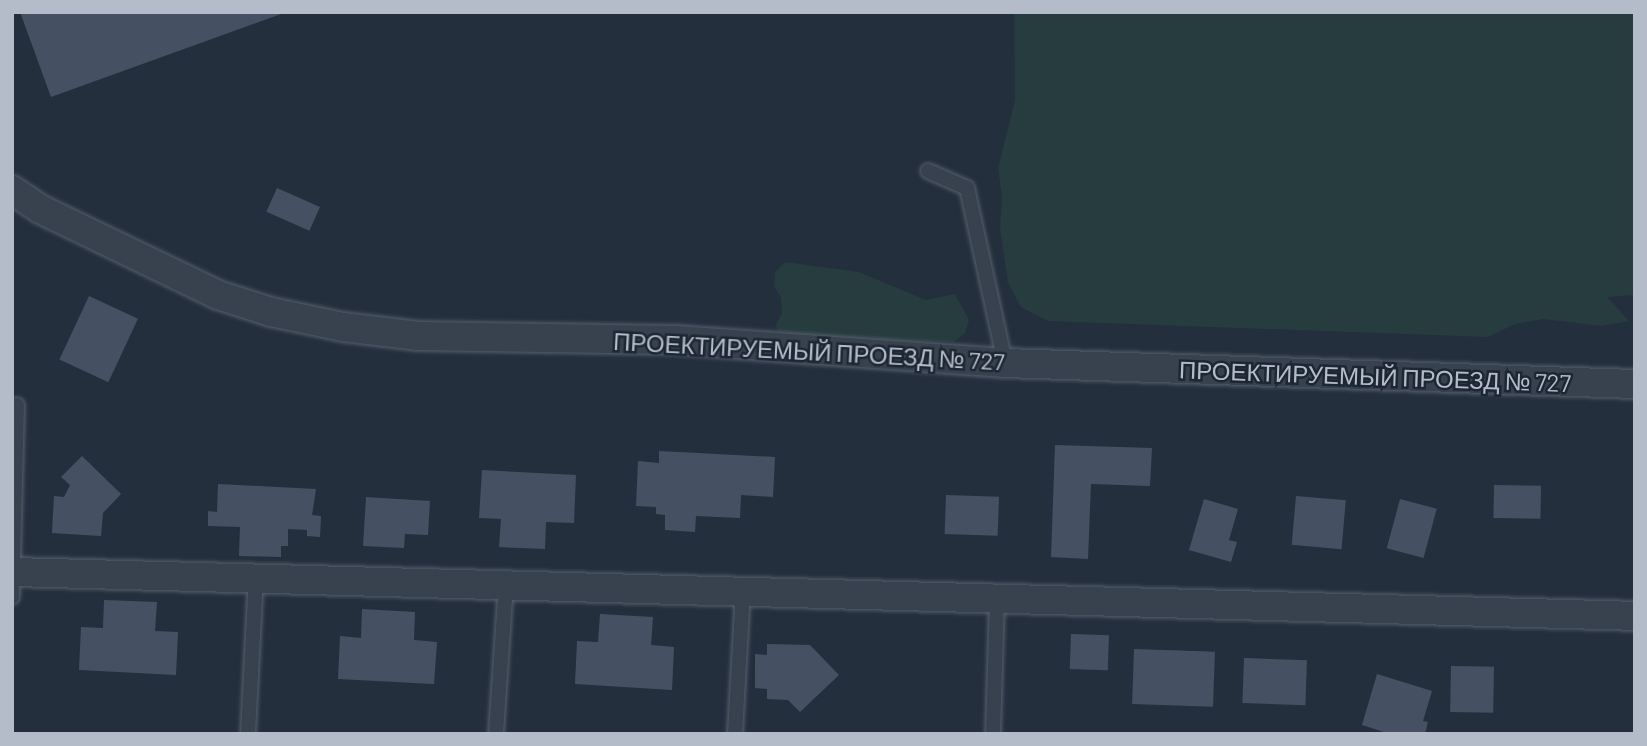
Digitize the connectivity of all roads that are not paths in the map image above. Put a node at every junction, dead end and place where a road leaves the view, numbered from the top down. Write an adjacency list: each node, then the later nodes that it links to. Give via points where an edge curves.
1 (928, 171): 3 (lane, via 967,188)
2 (12, 190): 3 (street, ПРОЕКТИРУЕМЫЙ ПРОЕЗД № 727, via 40,209 218,295 343,327 418,336 676,340)
3 (1005, 363): 4 (street, ПРОЕКТИРУЕМЫЙ ПРОЕЗД № 727)
4 (1635, 384)
5 (17, 405): 6 (lane)
6 (13, 572): 7 (street); 10 (lane)
7 (256, 578): 8 (street); 13 (lane)
8 (506, 585): 9 (street); 14 (lane)
9 (743, 592): 11 (street); 15 (lane)
10 (12, 597)
11 (997, 598): 12 (street); 16 (lane)
12 (1635, 616)
13 (248, 734)
14 (496, 734)
15 (735, 734)
16 (993, 734)

